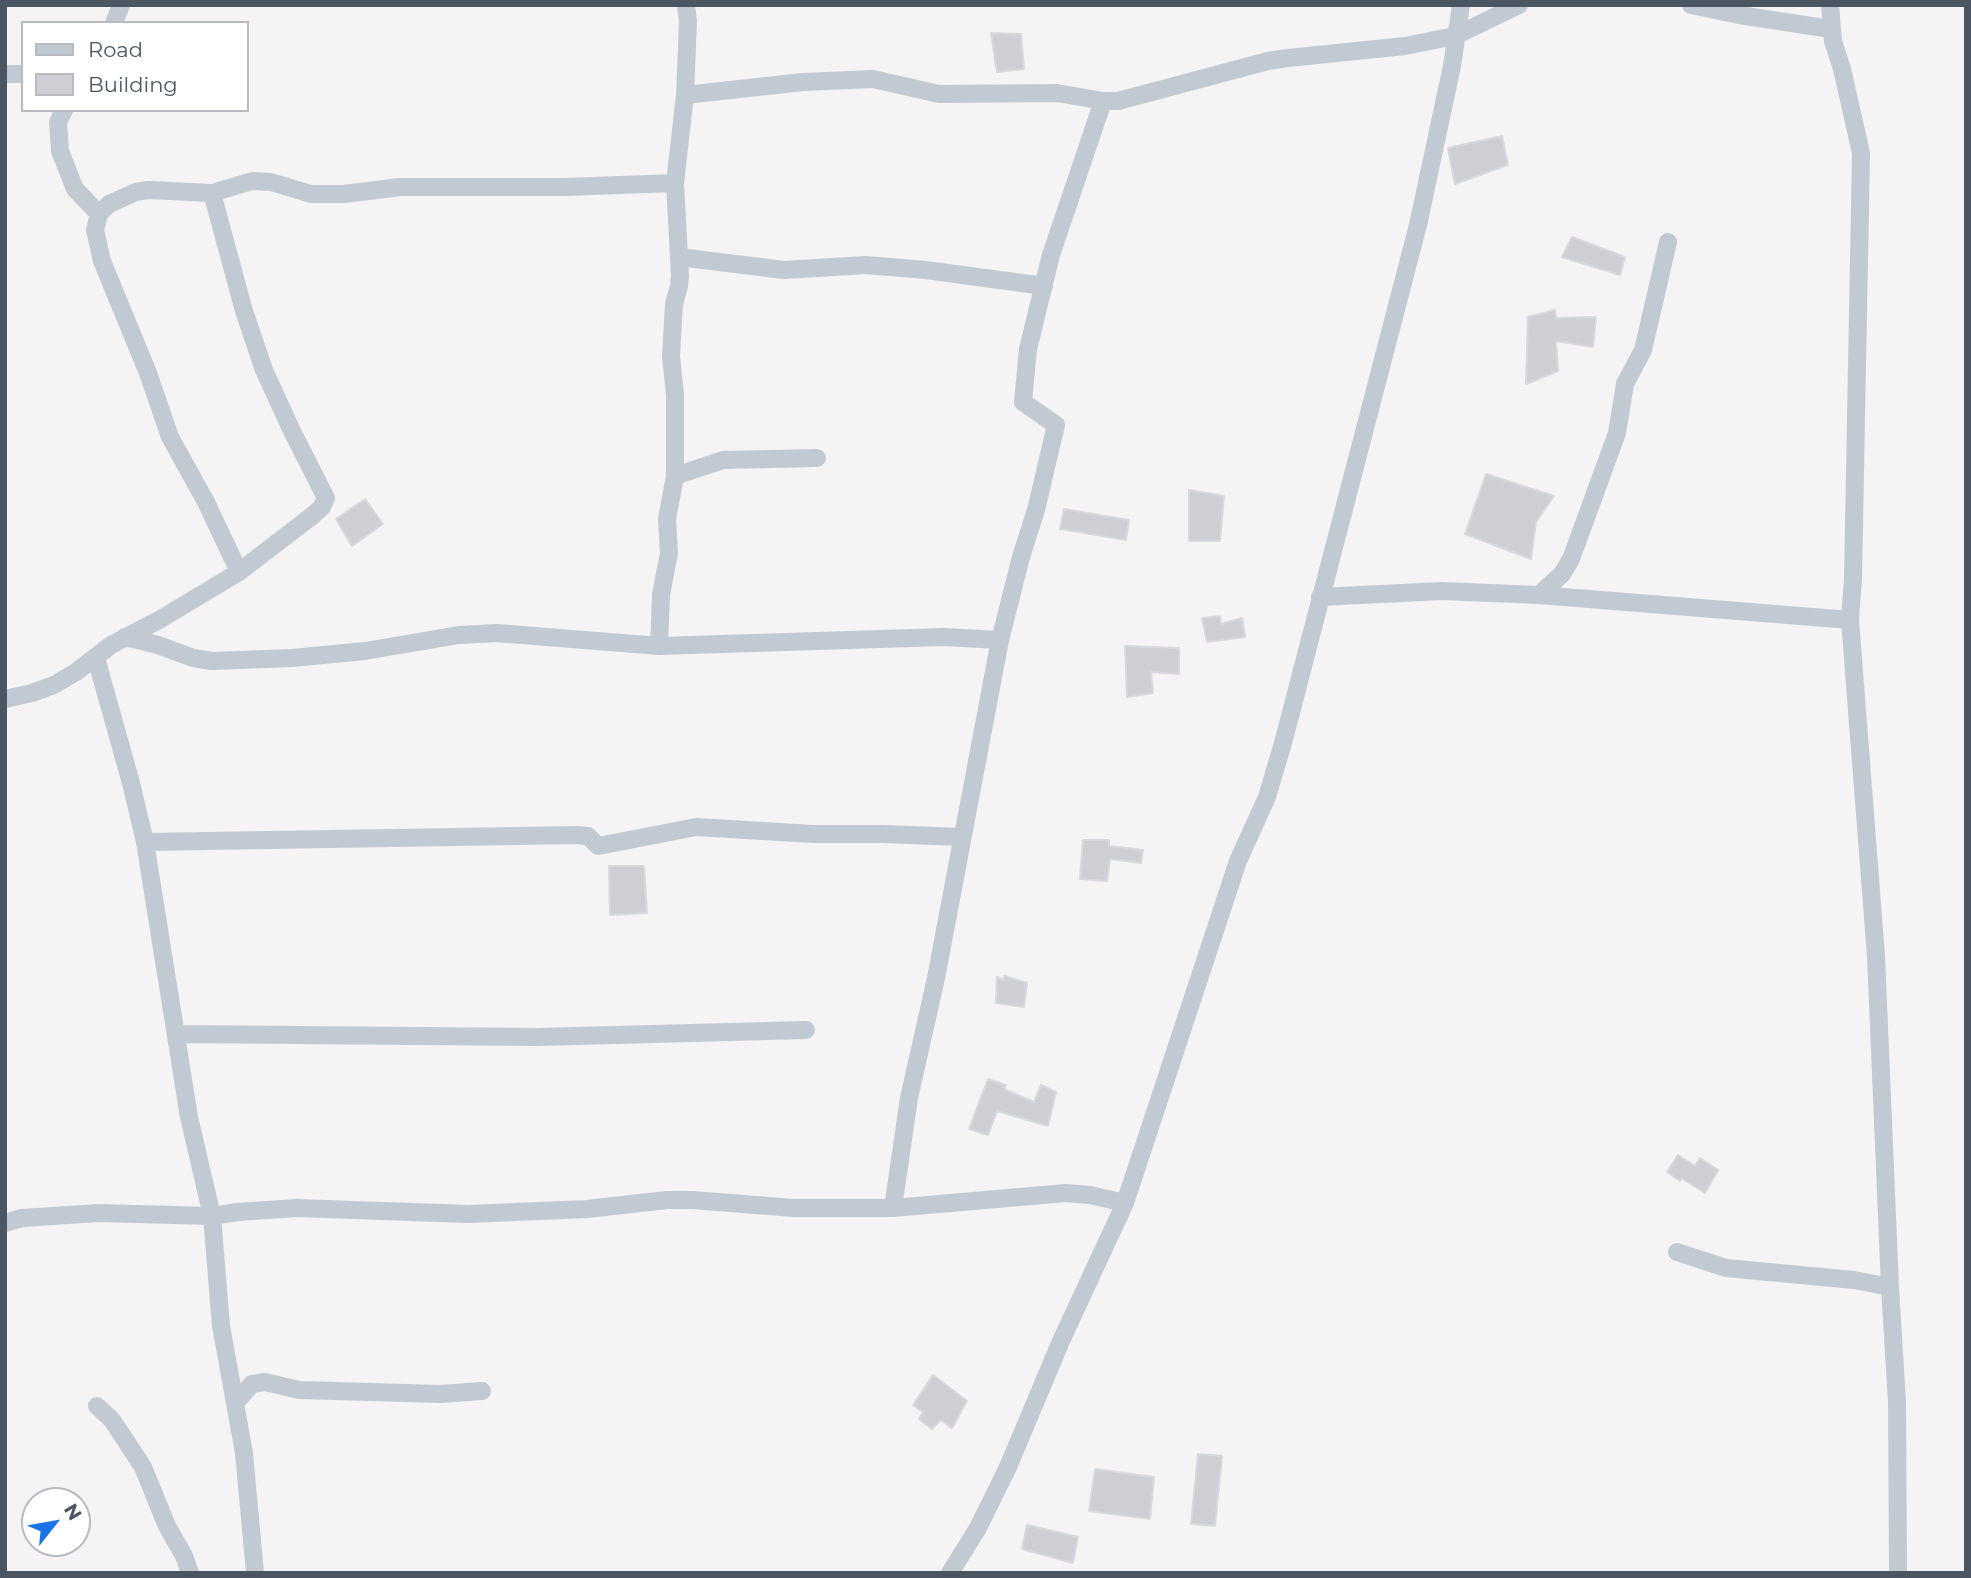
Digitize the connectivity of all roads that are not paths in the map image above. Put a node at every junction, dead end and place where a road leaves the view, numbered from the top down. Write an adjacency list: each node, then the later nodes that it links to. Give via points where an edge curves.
1 (687, 5): 8 (street)
2 (1461, 5): 7 (street)
3 (1520, 5): 7 (street)
4 (1691, 5): 6 (street)
5 (1830, 5): 6 (street)
6 (1831, 29): 22 (street, via 1861,153)
7 (1455, 36): 9 (street, via 1278,60); 21 (street, via 1418,225)
8 (685, 94): 9 (street, via 873,79 939,94 1057,93); 11 (street)
9 (1103, 101): 16 (street)
10 (63, 112): 13 (street, via 58,122 60,151 75,189)
11 (675, 183): 12 (street, via 400,187 311,194 271,181 253,181); 15 (street)
12 (212, 193): 13 (street, via 136,192); 19 (street, via 264,370 326,498 312,516)
13 (99, 214): 19 (street, via 95,230 102,261 170,437)
14 (1668, 242): 20 (street, via 1643,350 1625,384 1608,458 1571,559)
15 (679, 257): 16 (street, via 784,270 866,265); 18 (street, via 671,356)
16 (1044, 286): 24 (street, via 1028,349 1023,402 1056,425)
17 (817, 458): 18 (street, via 723,460)
18 (675, 476): 25 (street, via 667,519 669,553)
19 (239, 572): 23 (street)
20 (1539, 595): 21 (street, via 1442,592); 22 (street)
21 (1320, 597): 32 (street, via 1267,797 1238,861)
22 (1850, 620): 37 (street, via 1876,956)
23 (125, 637): 25 (street, via 212,661 365,651 497,633); 26 (street)
24 (1000, 640): 25 (street, via 943,637); 28 (street)
25 (659, 646)
26 (96, 658): 27 (street, via 54,685 32,693); 29 (street)
27 (7, 693)
28 (962, 837): 29 (street, via 696,827 598,846 588,836 577,835); 33 (street, via 909,1098)
29 (145, 842): 31 (street)
30 (806, 1030): 31 (street, via 538,1037)
31 (176, 1034): 34 (street)
32 (1125, 1203): 33 (street, via 1066,1193); 43 (street, via 1008,1467)
33 (893, 1208): 34 (street, via 793,1208 667,1200 468,1214 297,1208)
34 (212, 1216): 35 (street, via 98,1213); 39 (street, via 221,1326)
35 (5, 1223)
36 (1677, 1252): 37 (street, via 1726,1268)
37 (1890, 1286): 44 (street, via 1897,1402)
38 (482, 1391): 39 (street, via 323,1391 265,1382 252,1384)
39 (236, 1402): 42 (street)
40 (97, 1406): 41 (street, via 112,1420 142,1467)
41 (190, 1573)
42 (255, 1573)
43 (950, 1573)
44 (1898, 1573)

